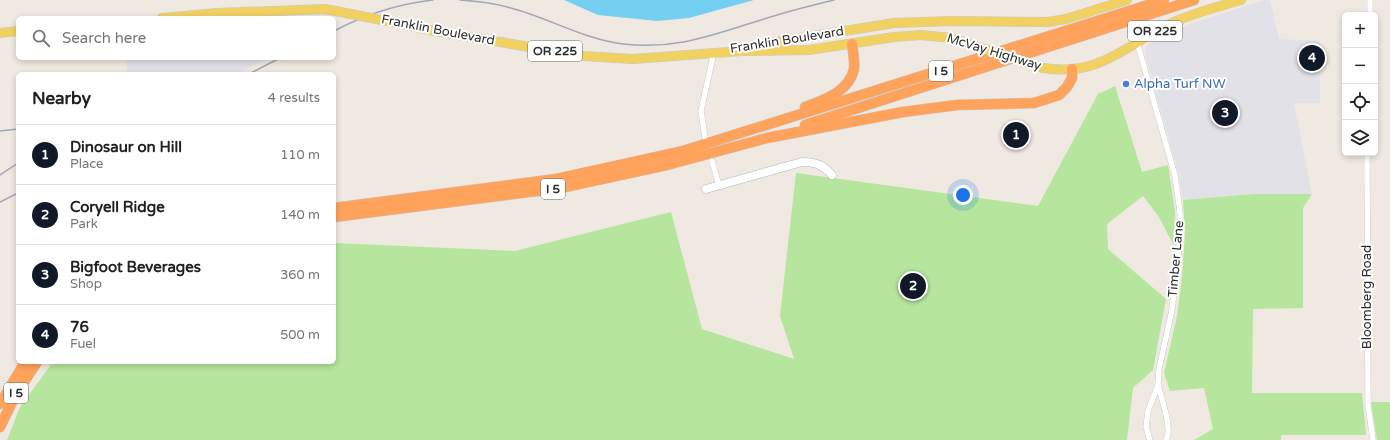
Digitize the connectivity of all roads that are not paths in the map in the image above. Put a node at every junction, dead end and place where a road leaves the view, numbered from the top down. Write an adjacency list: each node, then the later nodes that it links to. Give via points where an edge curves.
1 (1127, 0): 8 (main road, Franklin Boulevard, via 1086,14 1048,22 951,21)
2 (1164, 0): 17 (highway, I 5)
3 (1194, 0): 16 (highway, I 5)
4 (1241, 0): 11 (main road, McVay Highway / OR 225, via 1173,22)
5 (1370, 0): 6 (street)
6 (1370, 12)
7 (184, 16): 13 (main road, Franklin Boulevard / OR 225, bridge, via 325,9 434,31 595,57 648,58)
8 (860, 28): 12 (main road, Franklin Boulevard, via 853,34); 13 (main road, Franklin Boulevard)
9 (16, 32): 10 (main road)
10 (0, 33)
11 (1137, 42): 14 (main road, McVay Highway / OR 225, via 1105,61); 27 (street, Timber Lane, via 1175,176 1180,212 1180,238 1172,310)
12 (852, 44): 13 (main road, Franklin Boulevard / OR 225, via 809,50); 14 (main road, McVay Highway / OR 225, bridge, via 914,35 951,38 1043,68); 17 (highway, via 854,68 848,82 838,92)
13 (714, 52): 15 (street, Franklin Boulevard, via 701,111)
14 (1072, 69): 16 (highway, via 1072,78 1059,96 1034,103 957,105 903,112)
15 (705, 137)
16 (767, 138): 24 (highway, I 5, via 653,168 561,188)
17 (718, 141): 23 (highway, I 5, via 626,165 556,179)
18 (1367, 156): 32 (street, Bloomberg Road, via 1368,405)
19 (712, 161): 21 (street)
20 (832, 175): 21 (street, via 823,166 814,162 802,162)
21 (719, 185): 22 (street)
22 (706, 188)
23 (336, 208)
24 (336, 217)
25 (24, 364): 28 (highway, I 5)
26 (36, 364): 29 (highway, I 5, via 16,394)
27 (1158, 385): 30 (street, Timber Lane, via 1148,411 1146,427); 31 (street, Timber Lane, via 1168,427)
28 (0, 404)
29 (0, 427)
30 (1150, 440)
31 (1166, 440)
32 (1373, 440)

